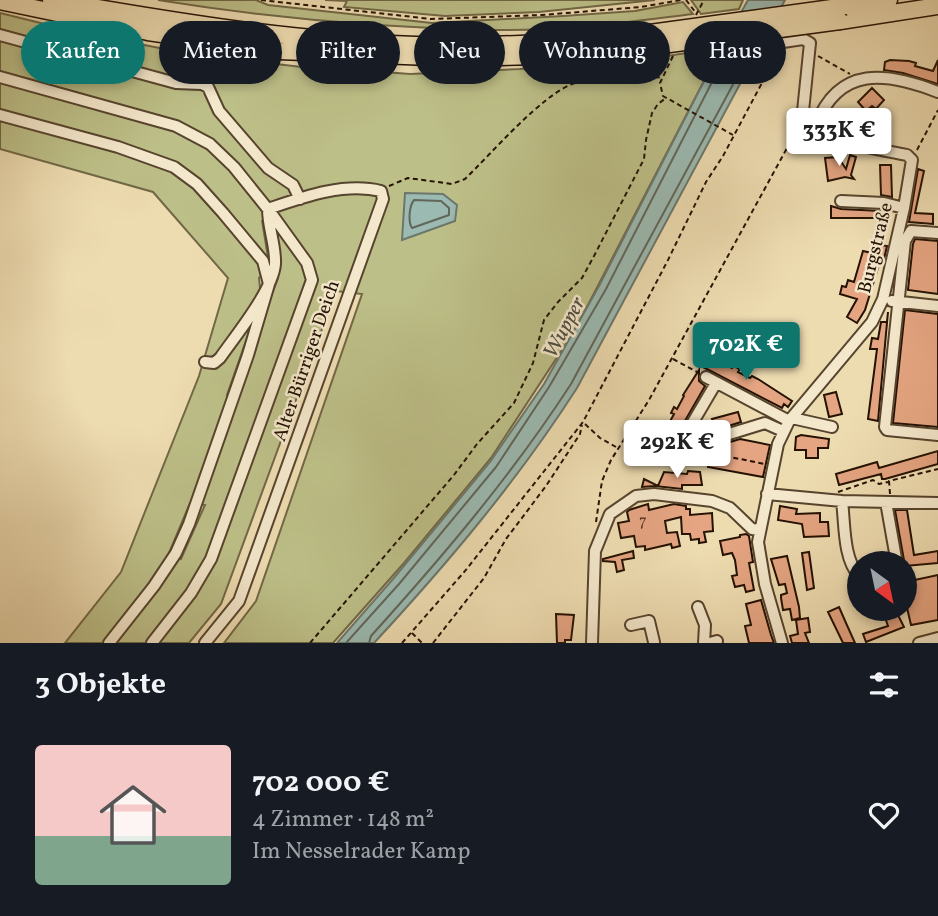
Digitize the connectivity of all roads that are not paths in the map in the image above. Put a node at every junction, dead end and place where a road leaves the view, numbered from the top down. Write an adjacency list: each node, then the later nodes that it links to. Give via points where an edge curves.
1 (51, 0): 6 (highway)
2 (71, 0): 6 (highway)
3 (889, 0): 7 (highway)
4 (0, 1): 12 (highway, via 148,32 279,51)
5 (938, 6): 7 (highway)
6 (99, 8): 11 (highway, via 241,32 406,45)
7 (843, 13): 9 (highway, bridge)
8 (0, 35): 17 (street, via 176,83 208,87 219,111 268,168 293,186)
9 (670, 37)
10 (786, 42): 16 (street, via 803,39 810,43 802,121)
11 (519, 43)
12 (519, 56)
13 (0, 77): 20 (street, via 176,126 210,144)
14 (938, 92): 16 (street, via 896,78 854,80 832,97)
15 (0, 116): 22 (street, via 174,167 197,184 263,261)
16 (816, 125): 19 (street, Burgstraße, via 832,137 912,160)
17 (299, 199): 20 (street); 42 (street, Alter Bürriger Deich, via 347,188 381,191 383,199 239,601)
18 (841, 201): 19 (street)
19 (904, 208): 23 (street, Burgstraße)
20 (268, 209): 22 (street, via 275,262); 41 (street, via 306,264 312,281 212,559)
21 (938, 233): 24 (street, via 911,231 905,241)
22 (269, 284): 26 (street, via 220,358); 40 (street, via 189,524 154,586)
23 (883, 299): 24 (street); 27 (street, Burgstraße, via 872,322)
24 (898, 302): 25 (street); 29 (street, via 885,427)
25 (938, 306)
26 (205, 362)
27 (788, 423): 27 (street, via 765,423 701,443 686,434 711,380); 28 (street); 30 (street, Burgstraße)
28 (832, 427)
29 (938, 435)
30 (767, 494): 31 (street); 34 (street, Burgstraße)
31 (842, 501): 32 (street); 35 (street)
32 (888, 502): 33 (street); 36 (street)
33 (938, 503)
34 (759, 530): 43 (street, via 712,501 636,496 610,514 595,551); 46 (street, Burgstraße, via 762,566)
35 (849, 551)
36 (895, 551)
37 (698, 607): 45 (street, via 705,625)
38 (631, 625): 44 (street, via 649,621)
39 (938, 638): 47 (street)
40 (109, 643)
41 (152, 643)
42 (205, 643)
43 (593, 643)
44 (653, 643)
45 (704, 643)
46 (782, 643)
47 (919, 643)

